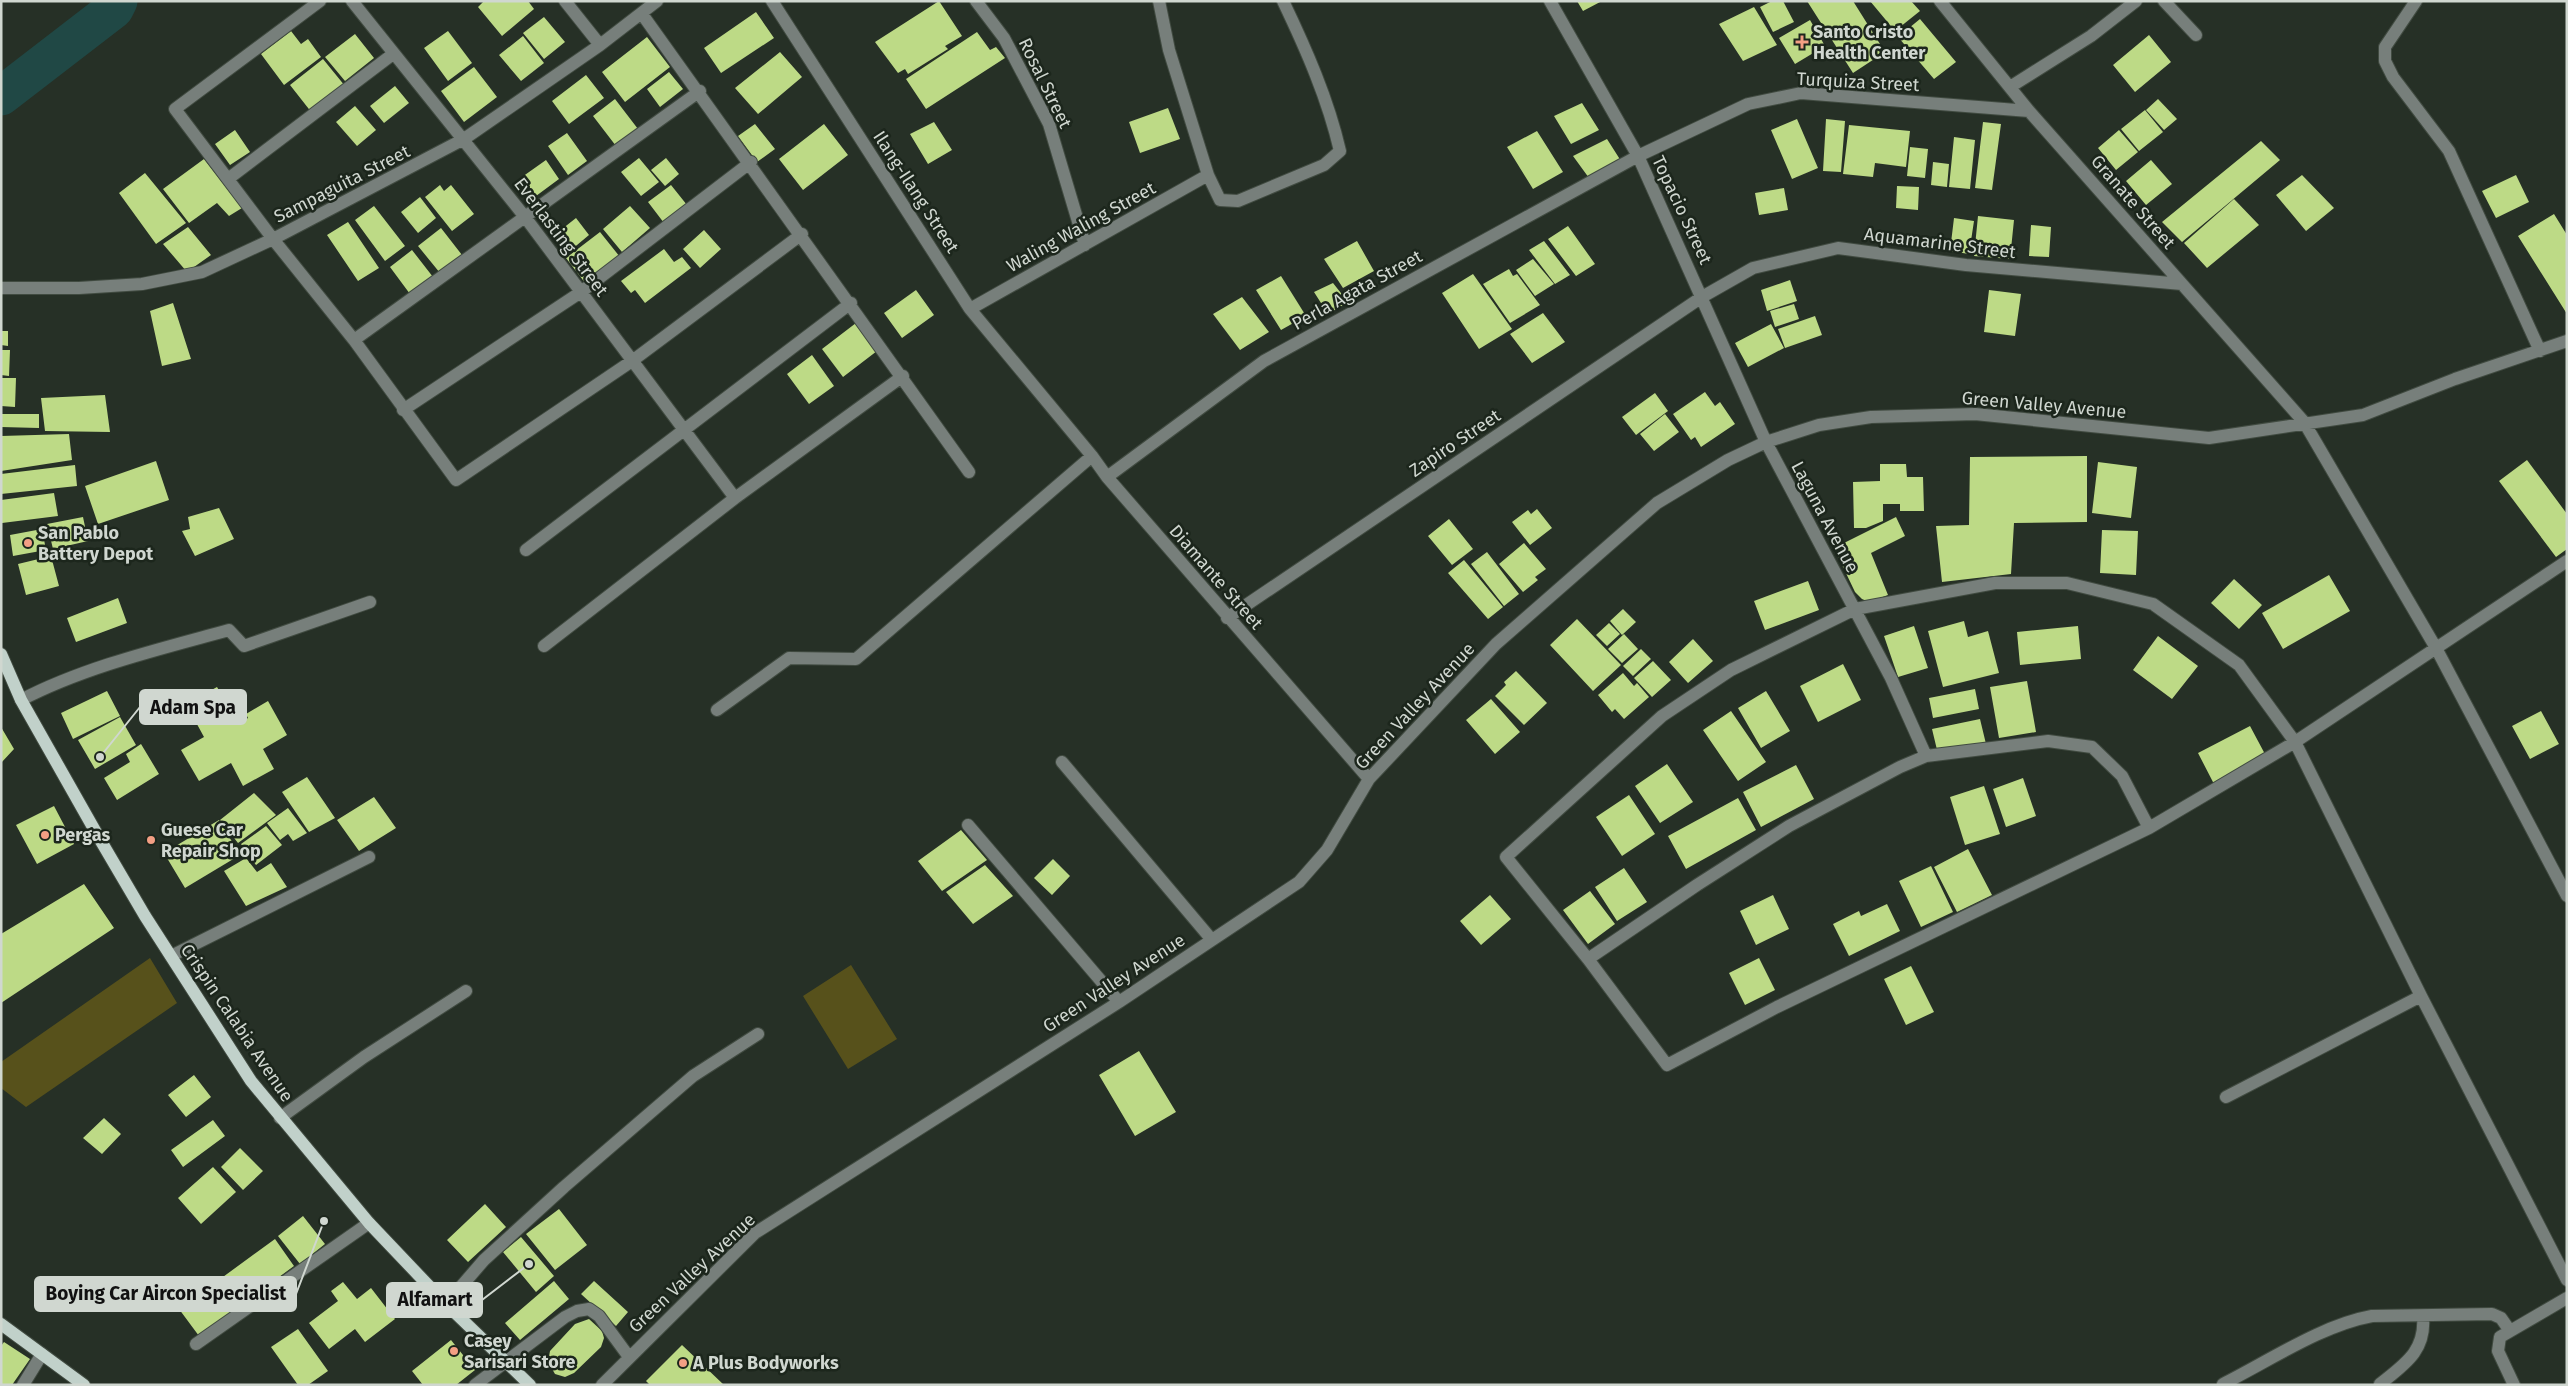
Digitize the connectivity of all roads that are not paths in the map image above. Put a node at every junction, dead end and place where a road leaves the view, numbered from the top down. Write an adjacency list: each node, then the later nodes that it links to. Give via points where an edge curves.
1 (320, 1): 25 (street, via 175,109)
2 (352, 1): 17 (street, Everlasting Street)
3 (565, 1): 16 (street)
4 (657, 1): 14 (street, Sampaguita Street)
5 (772, 1): 35 (street, Ilang-Ilang Street)
6 (976, 1): 29 (street, Rosal Street, via 1004,38 1049,124)
7 (1159, 1): 24 (street, via 1170,50)
8 (1283, 1): 24 (street, via 1308,56 1340,151 1324,164 1238,201 1220,200)
9 (1550, 1): 22 (street, Topacio Street)
10 (1940, 1): 18 (street, Granate Street)
11 (2136, 1): 18 (street, via 2092,36)
12 (2164, 1): 15 (street)
13 (2416, 1): 38 (street, via 2385,47 2385,61 2393,77 2449,151)
14 (642, 14): 16 (street, Sampaguita Street); 19 (street)
15 (2196, 35)
16 (600, 45): 21 (street, Sampaguita Street)
17 (393, 54): 21 (street, Everlasting Street); 25 (street)
18 (2010, 87): 20 (street, Granate Street)
19 (700, 91): 23 (street); 26 (street)
20 (2029, 111): 22 (street, Turquiza Street, via 1800,93 1748,104); 30 (street, Granate Street)
21 (464, 139): 26 (street, Everlasting Street); 28 (street, Sampaguita Street)
22 (1638, 156): 33 (street, Topacio Street); 48 (street, Perla Agata Street, via 1264,361)
23 (751, 162): 27 (street); 32 (street)
24 (1208, 176): 29 (street, Waling Waling Street)
25 (228, 179): 28 (street)
26 (525, 217): 32 (street, Everlasting Street); 36 (street)
27 (802, 234): 34 (street); 39 (street)
28 (273, 239): 31 (street, Sampaguita Street, via 202,272 174,279 79,288); 36 (street)
29 (1085, 244): 35 (street, Waling Waling Street)
30 (2182, 284): 33 (street, Aquamarine Street, via 1966,265 1838,248 1753,268); 43 (street, Granate Street)
31 (1, 288)
32 (581, 292): 39 (street, Everlasting Street); 42 (street)
33 (1702, 296): 45 (street, Topacio Street); 54 (street, Zapiro Street)
34 (851, 303): 40 (street); 44 (street)
35 (970, 309): 41 (street, Ilang-Ilang Street)
36 (354, 340): 42 (street)
37 (2567, 341): 38 (street, Green Valley Avenue)
38 (2540, 351): 43 (street, Green Valley Avenue, via 2455,379 2363,415)
39 (632, 360): 42 (street, via 456,480); 44 (street, Everlasting Street)
40 (903, 376): 47 (street); 49 (street)
41 (1041, 395): 46 (street, Diamante Street)
42 (404, 410)
43 (2304, 422): 45 (street, Green Valley Avenue, via 2209,438 1975,414 1880,417 1819,425); 56 (street, Granate Street)
44 (684, 429): 49 (street, Everlasting Street); 50 (street)
45 (1766, 442): 53 (street, Laguna Avenue); 63 (street, Green Valley Avenue, via 1728,460 1656,504 1496,644)
46 (1092, 456): 48 (street, Diamante Street); 59 (street, via 856,659 789,658)
47 (969, 472)
48 (1107, 477): 54 (street, Diamante Street)
49 (735, 498): 55 (street)
50 (526, 550)
51 (2567, 561): 56 (street)
52 (370, 602): 58 (street, via 244,646 229,630 181,643 52,684)
53 (1855, 609): 60 (street, via 1995,583 2066,583 2153,604 2239,665); 61 (street, Laguna Avenue); 70 (street, via 1731,670 1662,716 1506,857)
54 (1227, 618): 63 (street, Diamante Street)
55 (544, 646)
56 (2436, 648): 60 (street); 67 (street, Granate Street)
57 (1, 654): 58 (main road, Crispin Calabia Avenue)
58 (21, 700): 69 (main road, Crispin Calabia Avenue)
59 (717, 710)
60 (2295, 742): 65 (street); 72 (street)
61 (1926, 756): 65 (street, via 2048,741 2092,747 2122,776); 70 (street, via 1789,826)
62 (1062, 762): 68 (street)
63 (1369, 779): 68 (street, Green Valley Avenue, via 1327,850 1299,882)
64 (968, 825): 73 (street)
65 (2149, 828): 70 (street, via 1777,1007 1667,1065)
66 (369, 857): 69 (street)
67 (2567, 896)
68 (1212, 940): 73 (street, Green Valley Avenue)
69 (171, 956): 76 (main road, Crispin Calabia Avenue, via 251,1081)
70 (1588, 959)
71 (466, 991): 76 (street, via 364,1057)
72 (2421, 996): 75 (street); 78 (street)
73 (1119, 1002): 86 (street, Green Valley Avenue, via 755,1233)
74 (758, 1034): 80 (street, via 693,1076 564,1187 484,1260)
75 (2226, 1097)
76 (280, 1118): 77 (main road, Crispin Calabia Avenue)
77 (369, 1224): 80 (main road, Crispin Calabia Avenue); 84 (street)
78 (2567, 1280)
79 (2567, 1298): 83 (street)
80 (446, 1304): 87 (main road, Crispin Calabia Avenue)
81 (2423, 1316): 83 (street, via 2492,1314 2501,1318); 88 (street, via 2372,1316 2355,1320 2320,1334); 89 (street, via 2424,1330 2419,1346 2408,1362)
82 (1, 1324): 85 (main road)
83 (2510, 1331): 95 (street, via 2500,1337 2498,1351)
84 (196, 1344)
85 (42, 1354): 90 (street); 91 (main road)
86 (629, 1357): 87 (street, via 599,1316 588,1309 565,1317); 94 (street, Green Valley Avenue)
87 (506, 1361): 92 (street); 93 (main road, Crispin Calabia Avenue)
88 (2223, 1384)
89 (2380, 1384)
90 (23, 1385)
91 (84, 1385)
92 (475, 1385)
93 (530, 1385)
94 (602, 1385)
95 (2514, 1385)

